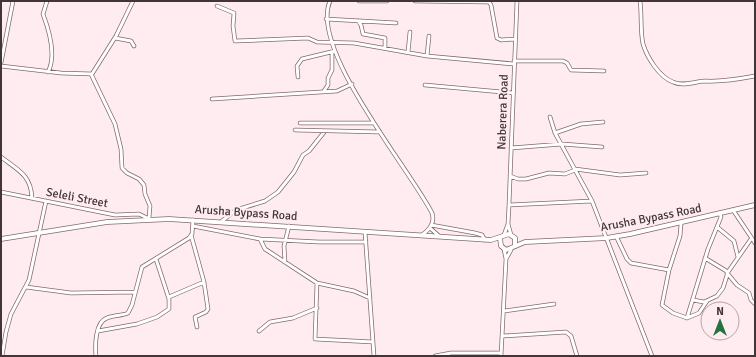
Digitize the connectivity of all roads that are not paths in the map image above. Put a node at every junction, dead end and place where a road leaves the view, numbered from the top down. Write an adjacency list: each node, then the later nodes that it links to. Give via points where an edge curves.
1 (13, 1): 23 (street)
2 (48, 1): 30 (street, via 43,14 51,44 51,66)
3 (133, 1): 18 (street)
4 (330, 1): 13 (street)
5 (359, 1): 6 (street)
6 (387, 1)
7 (415, 1): 8 (street)
8 (430, 1): 11 (street)
9 (517, 1): 19 (street, Naberera Road)
10 (640, 1): 32 (street, via 646,50 657,68 670,81 694,83)
11 (491, 2): 19 (street, via 497,38)
12 (217, 6): 20 (street, via 234,13 235,41 308,38)
13 (326, 19): 14 (street); 20 (street)
14 (357, 21): 15 (street); 22 (street, via 363,34 386,39)
15 (396, 23)
16 (410, 32): 25 (street)
17 (429, 36): 26 (street)
18 (115, 38): 21 (street, via 131,41); 31 (street)
19 (515, 39): 27 (street, Naberera Road)
20 (331, 42): 22 (street); 24 (street)
21 (134, 46)
22 (385, 48): 25 (street)
23 (2, 50): 28 (street)
24 (334, 51): 33 (street, via 302,59 298,64); 34 (street); 36 (street, via 332,70)
25 (408, 52): 26 (street)
26 (427, 56): 27 (street)
27 (514, 62): 29 (street, via 563,61 571,70); 37 (street, Naberera Road)
28 (1, 64): 30 (street)
29 (604, 71)
30 (48, 72): 31 (street)
31 (91, 74): 62 (street, via 115,124 122,168 144,184 150,206)
32 (755, 76)
33 (298, 77)
34 (352, 84): 36 (street, via 341,90); 42 (street, via 359,102)
35 (426, 85): 37 (street)
36 (324, 91): 38 (street)
37 (513, 93): 49 (street, Naberera Road)
38 (212, 99)
39 (550, 117): 46 (street)
40 (603, 122): 46 (street, via 581,124 562,133)
41 (300, 123): 42 (street)
42 (374, 123): 45 (street)
43 (295, 130): 44 (street)
44 (325, 131): 45 (street); 64 (street, via 309,151 302,155 294,172 278,192 265,201 236,210)
45 (380, 132): 69 (street, via 431,211)
46 (555, 133): 47 (street)
47 (562, 144): 48 (street); 49 (street); 51 (street)
48 (602, 146)
49 (511, 148): 53 (street, Naberera Road)
50 (1, 157): 55 (street, via 29,180)
51 (575, 169): 52 (street, via 620,175); 53 (street, via 565,174 549,173 526,178); 57 (street)
52 (646, 173)
53 (510, 176): 58 (street, Naberera Road)
54 (1, 192): 55 (street, Seleli Street)
55 (32, 198): 56 (street, Seleli Street)
56 (46, 201): 62 (street, Seleli Street, via 114,215 139,214); 72 (street)
57 (592, 201): 58 (street); 79 (street)
58 (509, 205): 65 (street, Naberera Road)
59 (755, 205): 60 (main road, Arusha Bypass Road)
60 (733, 210): 61 (main road, Arusha Bypass Road); 82 (street)
61 (720, 214): 66 (main road, Arusha Bypass Road); 70 (street)
62 (149, 219): 63 (main road, Arusha Bypass Road); 72 (main road, Arusha Bypass Road)
63 (193, 219): 64 (main road, Arusha Bypass Road); 67 (street)
64 (222, 221): 68 (main road, Arusha Bypass Road)
65 (508, 224): 75 (street, Naberera Road); 78 (street, Naberera Road)
66 (681, 224): 76 (main road, Arusha Bypass Road); 97 (street, via 678,244)
67 (193, 226): 73 (street); 81 (street)
68 (289, 226): 71 (main road, Arusha Bypass Road); 83 (street)
69 (431, 227): 74 (street); 77 (street); 84 (street, via 475,233 482,235)
70 (717, 227): 92 (street, via 734,241); 93 (street)
71 (365, 232): 74 (main road, Arusha Bypass Road); 86 (street)
72 (38, 233): 80 (main road, Arusha Bypass Road); 101 (street)
73 (192, 235): 94 (street); 99 (street)
74 (422, 235): 77 (main road, Arusha Bypass Road)
75 (513, 236): 78 (main road, Arusha Bypass Road); 87 (main road, Arusha Bypass Road); 89 (main road)
76 (616, 236): 79 (main road, Arusha Bypass Road); 97 (street, via 631,263)
77 (440, 237): 84 (main road, Arusha Bypass Road)
78 (502, 237): 85 (main road, Arusha Bypass Road); 90 (main road)
79 (607, 238): 87 (main road, Arusha Bypass Road); 125 (street)
80 (1, 239)
81 (260, 239): 83 (street); 96 (street, via 265,249)
82 (752, 239): 88 (street); 92 (street)
83 (286, 240): 86 (street); 96 (street)
84 (485, 240): 85 (main road, Arusha Bypass Road)
85 (491, 240): 90 (main road)
86 (366, 242): 104 (street)
87 (525, 242): 89 (main road, Arusha Bypass Road)
88 (755, 243)
89 (515, 246): 91 (main road, Arusha Bypass Road)
90 (502, 248): 91 (main road); 95 (street)
91 (510, 250): 95 (street)
92 (738, 257): 98 (street)
93 (706, 258): 98 (street); 105 (street)
94 (156, 259): 102 (street, via 142,268); 103 (street)
95 (506, 259): 111 (street)
96 (286, 262): 100 (street)
97 (669, 270): 113 (street, via 662,305 673,313)
98 (727, 272): 106 (street, via 720,293); 109 (street, via 736,285 749,293)
99 (204, 282): 103 (street); 114 (street, via 208,310 195,317)
100 (317, 283): 104 (street, via 354,291); 110 (street)
101 (26, 287): 102 (street, via 71,292); 120 (street, via 11,314)
102 (135, 292): 115 (street, via 128,313 106,318)
103 (169, 297): 115 (street, via 169,309 157,317 128,326)
104 (370, 298): 118 (street)
105 (692, 300): 107 (street); 113 (street)
106 (707, 301)
107 (700, 302)
108 (554, 304): 111 (street)
109 (755, 304)
110 (317, 308): 116 (street, via 293,318 270,322); 118 (street, via 316,339)
111 (504, 311): 117 (street)
112 (700, 312): 113 (street)
113 (687, 318)
114 (197, 326)
115 (98, 331): 121 (street)
116 (259, 331)
117 (503, 336): 119 (street); 124 (street, via 566,332 571,336)
118 (374, 342): 122 (street)
119 (501, 354): 123 (street, via 451,353)
120 (2, 356)
121 (96, 356)
122 (374, 356)
123 (435, 356)
124 (577, 356)
125 (652, 356)

